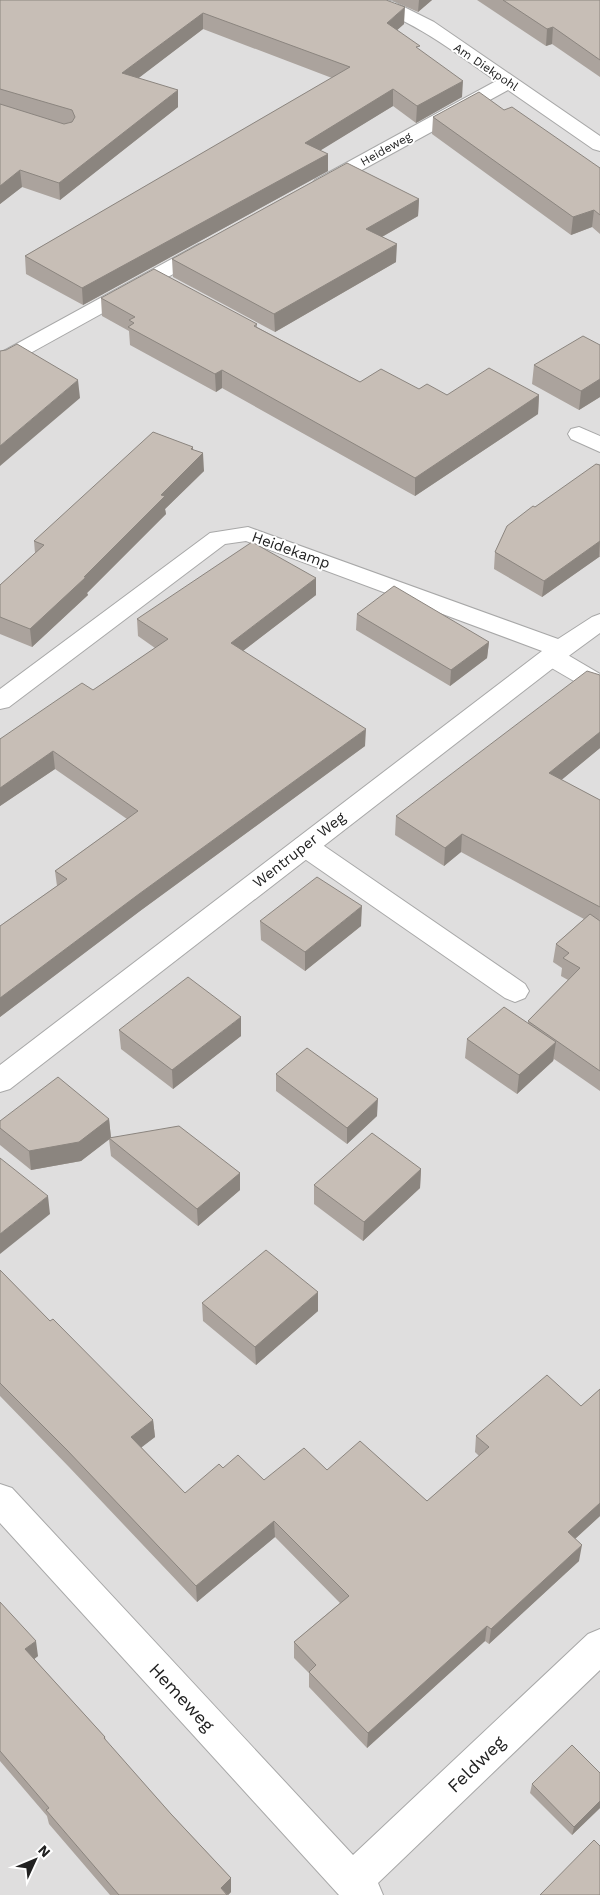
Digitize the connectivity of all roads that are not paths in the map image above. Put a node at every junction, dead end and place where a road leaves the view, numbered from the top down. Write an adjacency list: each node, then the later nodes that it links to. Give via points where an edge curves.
1 (366, 0): 2 (street, Am Diekpohl, via 388,6 428,26)
2 (510, 82): 3 (street, Am Diekpohl); 4 (street, Heideweg)
3 (600, 145)
4 (310, 191)
5 (223, 238): 6 (street, via 162,281)
6 (0, 362)
7 (579, 434): 8 (street)
8 (600, 445)
9 (600, 622): 10 (street, Wentruper Weg)
10 (557, 653): 11 (street, Heidekamp); 12 (street, Heidekamp, via 248,534 218,538); 13 (street, Wentruper Weg)
11 (600, 685)
12 (0, 701)
13 (305, 846): 14 (street); 15 (street, Wentruper Weg)
14 (516, 991)
15 (0, 1081)
16 (0, 1499): 18 (street, Hemeweg)
17 (600, 1646): 18 (street, Feldweg)
18 (358, 1888)

